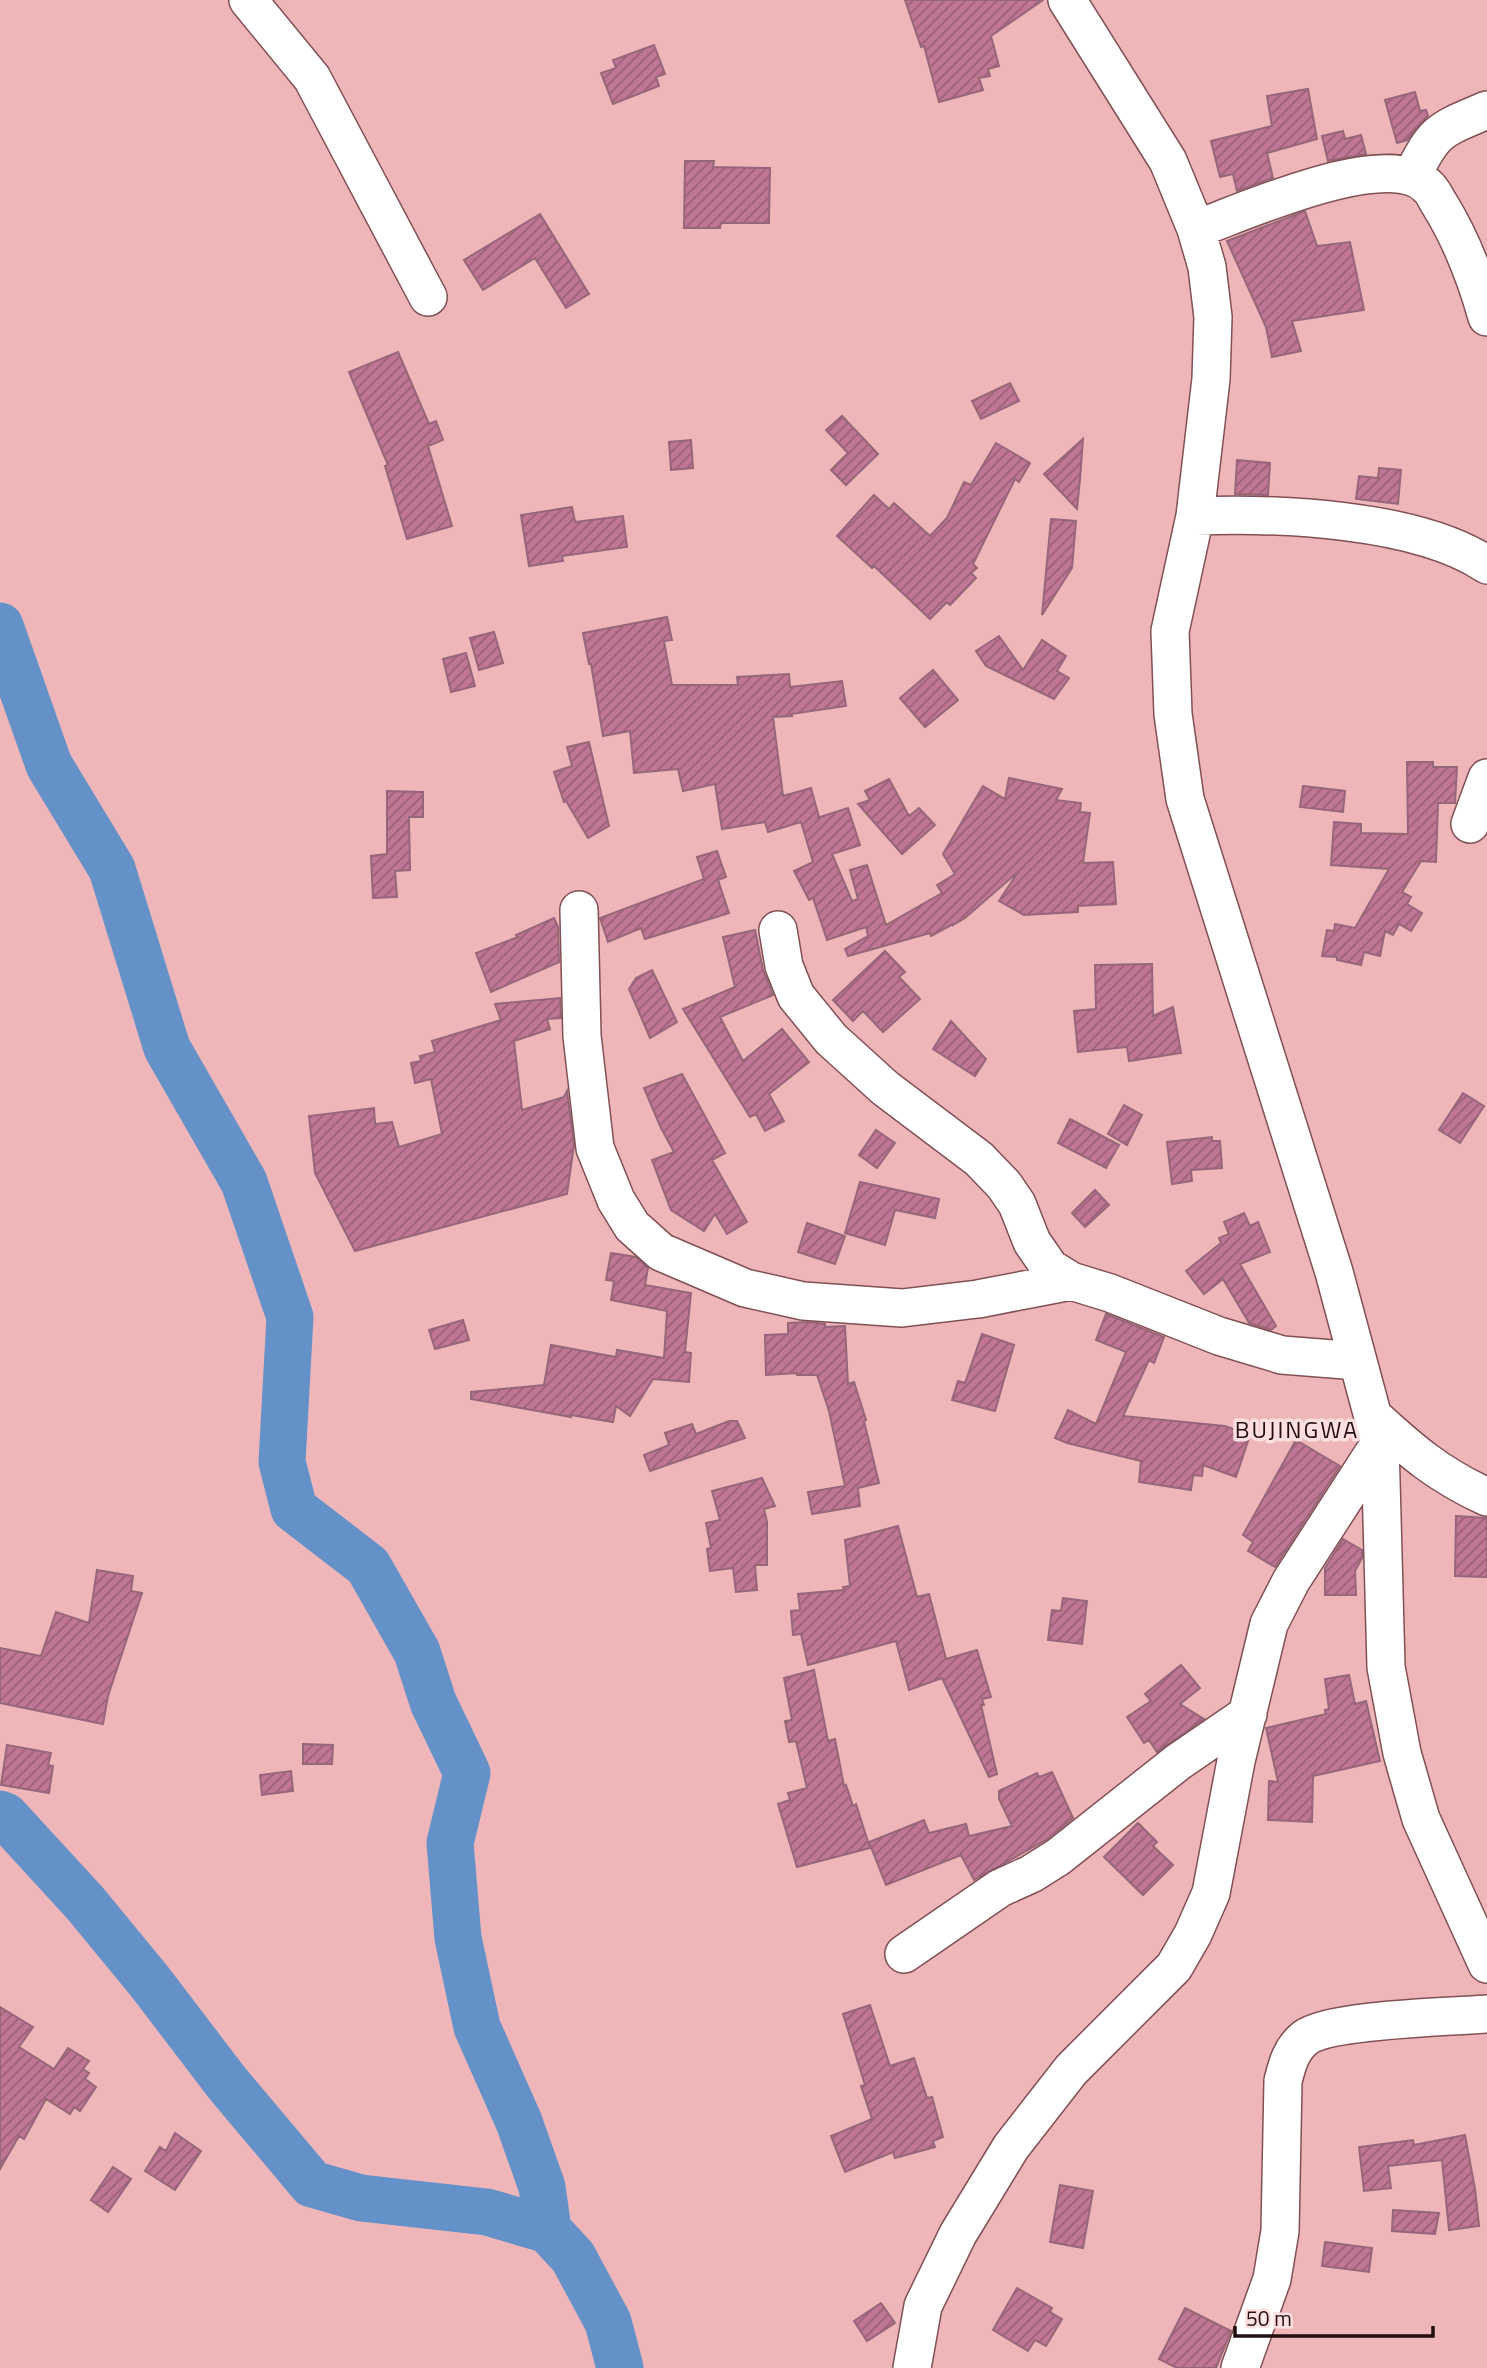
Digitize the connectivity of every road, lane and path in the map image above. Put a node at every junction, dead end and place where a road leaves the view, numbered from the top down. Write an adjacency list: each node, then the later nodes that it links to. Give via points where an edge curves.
1 (248, 0): 6 (street, via 312,78)
2 (1067, 0): 5 (street, via 1168,161)
3 (1487, 110): 4 (street, via 1443,128 1431,140)
4 (1412, 176): 5 (street, via 1391,172 1314,185); 7 (street, via 1428,186 1454,227)
5 (1196, 229): 8 (street, via 1207,267 1213,317 1211,379)
6 (428, 297)
7 (1487, 317)
8 (1195, 516): 9 (street, via 1287,516 1395,530 1435,541); 15 (street, via 1170,631 1172,714 1185,799)
9 (1487, 565)
10 (1487, 778): 11 (street)
11 (1471, 824)
12 (579, 910): 14 (street, via 582,1036 594,1148 632,1226 661,1252 745,1288 816,1302 902,1308)
13 (778, 930): 14 (street, via 784,966 804,1007 885,1088 979,1159 1017,1204 1032,1242 1050,1268)
14 (1071, 1281): 15 (street, via 1282,1356)
15 (1358, 1361): 16 (street)
16 (1377, 1430): 17 (street, via 1453,1481); 18 (street, via 1269,1624); 20 (street, via 1386,1667 1402,1753 1421,1819)
17 (1487, 1497)
18 (1248, 1714): 19 (street, via 1178,1762 1058,1857 1000,1888); 22 (street, via 1210,1893 1193,1934 1174,1967 1071,2070 1011,2147 958,2234 923,2306)
19 (904, 1954)
20 (1487, 1964)
21 (1487, 2014): 23 (street, via 1341,2025 1305,2038 1289,2057 1283,2081 1280,2231 1272,2279)
22 (912, 2368)
23 (1240, 2368)

